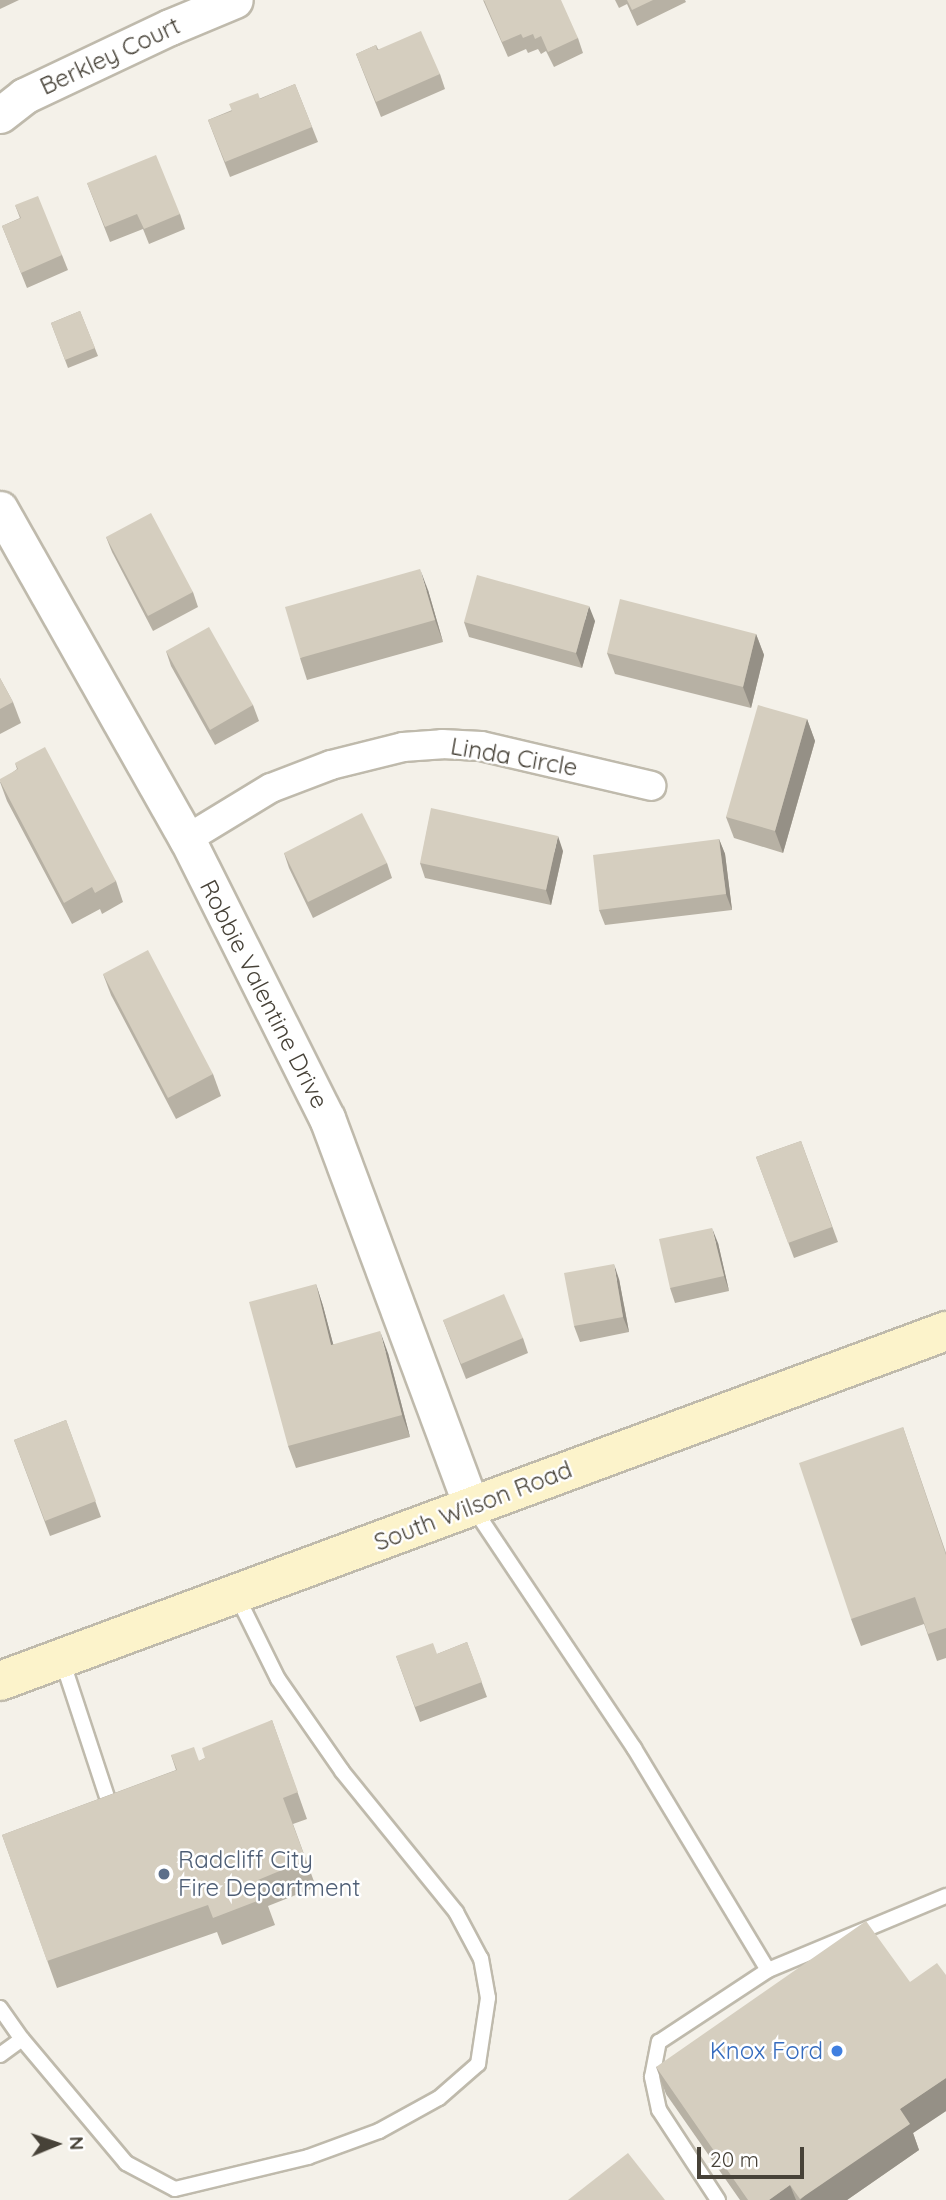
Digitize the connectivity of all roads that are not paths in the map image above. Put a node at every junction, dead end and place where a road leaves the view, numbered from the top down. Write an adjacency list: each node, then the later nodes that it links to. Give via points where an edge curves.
1 (235, 0): 2 (street, Berkley Court, via 170,27)
2 (12, 106)
3 (0, 509): 5 (street, Robbie Valentine Drive)
4 (651, 786): 5 (street, Linda Circle, via 481,746 403,747 331,765 271,788)
5 (187, 839): 7 (street, Robbie Valentine Drive, via 327,1118)
6 (946, 1331): 7 (main road, South Wilson Road)
7 (471, 1505): 8 (main road, South Wilson Road); 13 (lane, via 634,1748)
8 (236, 1595): 9 (main road, South Wilson Road); 15 (lane, via 278,1679 342,1771 456,1912 481,1959 488,1998 478,2064 439,2098 379,2131 308,2157 175,2189 126,2162)
9 (62, 1659): 10 (main road, South Wilson Road); 11 (lane)
10 (0, 1681)
11 (109, 1803)
12 (946, 1896): 13 (lane)
13 (768, 1970): 17 (lane, via 659,2042 652,2077 659,2110)
14 (0, 2008): 15 (lane)
15 (22, 2039): 16 (lane)
16 (0, 2055)
17 (718, 2200)

